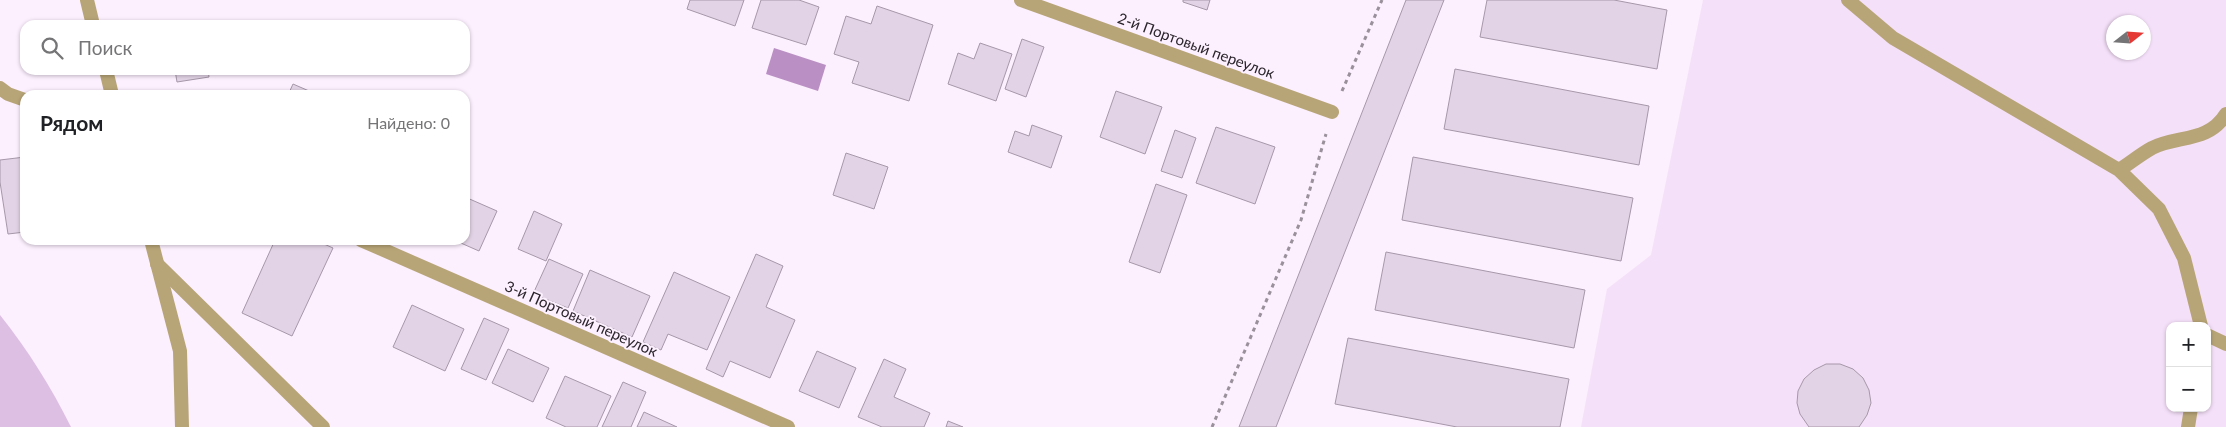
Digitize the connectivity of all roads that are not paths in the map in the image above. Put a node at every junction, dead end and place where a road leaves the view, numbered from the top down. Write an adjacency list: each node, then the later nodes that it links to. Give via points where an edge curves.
1 (87, 0): 4 (street)
2 (1021, 0): 9 (street, 2-й Портовый переулок)
3 (1848, 0): 11 (street, via 1893,38)
4 (92, 20)
5 (107, 75): 7 (street)
6 (0, 88): 8 (street)
7 (111, 90)
8 (20, 98)
9 (1332, 112)
10 (2226, 114): 11 (street, via 2211,130 2154,147)
11 (2119, 170): 15 (street, via 2159,208 2184,258)
12 (152, 245): 14 (street)
13 (372, 245): 21 (street, 3-й Портовый переулок)
14 (157, 264): 19 (street, via 180,351); 20 (street)
15 (2200, 322)
16 (2211, 337): 17 (street)
17 (2226, 344)
18 (2190, 412): 22 (street)
19 (182, 427)
20 (323, 427)
21 (788, 427)
22 (2188, 427)

